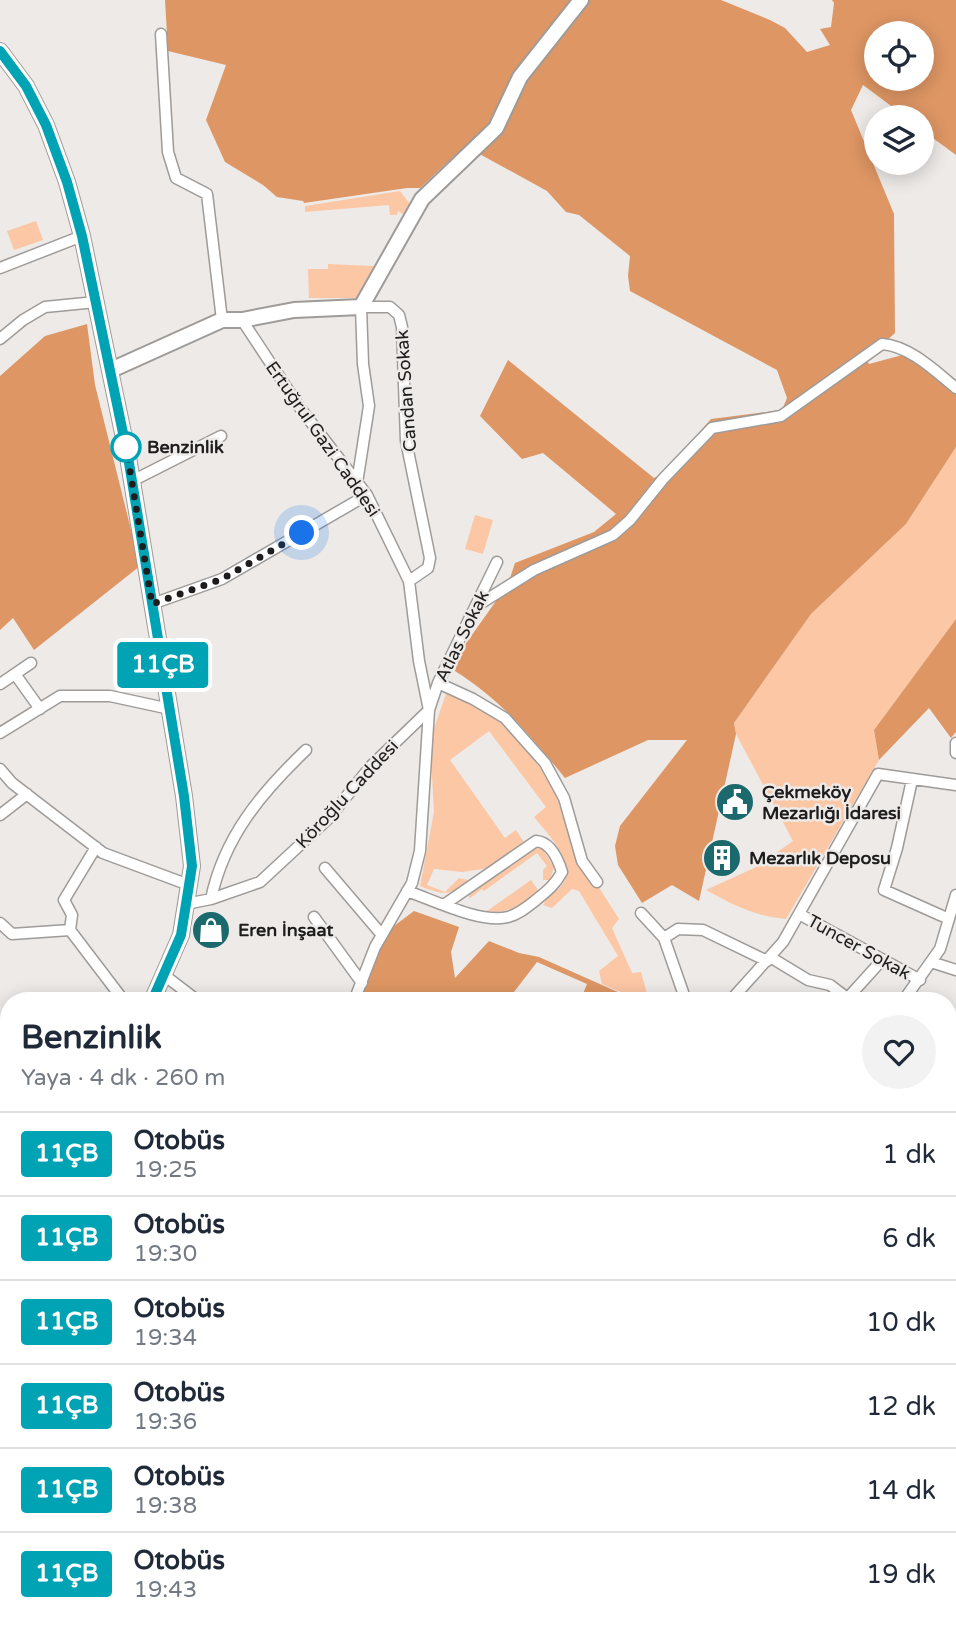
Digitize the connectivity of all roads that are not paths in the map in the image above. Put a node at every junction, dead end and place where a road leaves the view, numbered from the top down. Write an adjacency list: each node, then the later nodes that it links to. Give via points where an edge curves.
1 (581, 0): 7 (main road, via 520,77 496,128 422,199)
2 (161, 34): 8 (street, via 168,152 176,178 207,194)
3 (0, 51): 4 (main road, via 26,86 46,125)
4 (82, 236): 5 (street); 6 (main road)
5 (0, 268)
6 (96, 302): 10 (street, via 44,307); 11 (main road)
7 (361, 307): 9 (main road, via 294,310); 15 (street, via 369,406); 18 (street, Candan Sokak, via 390,307 401,321 406,441 430,558 428,568)
8 (222, 320): 9 (main road); 11 (main road)
9 (242, 320): 15 (street, Ertuğrul Gazi Caddesi)
10 (0, 339)
11 (111, 370): 14 (main road)
12 (956, 388): 20 (street, via 919,359 882,344 781,416 712,428 613,535 534,570)
13 (221, 436): 14 (street)
14 (132, 481): 19 (main road)
15 (357, 483): 16 (street, Ertuğrul Gazi Caddesi)
16 (367, 495): 18 (street, Ertuğrul Gazi Caddesi); 19 (street, via 222,579)
17 (497, 562): 20 (street, Atlas Sokak)
18 (409, 581): 27 (street, Ertuğrul Gazi Caddesi)
19 (152, 604): 26 (main road)
20 (478, 605): 23 (street, Atlas Sokak)
21 (31, 663): 22 (street)
22 (15, 674): 24 (street); 25 (street)
23 (438, 683): 27 (street, Atlas Sokak); 39 (street, via 505,718 545,763 564,798 582,861)
24 (0, 684)
25 (40, 709): 26 (street, via 60,696 110,696); 28 (street)
26 (170, 709): 40 (main road, via 192,866)
27 (429, 710): 41 (street, Ertuğrul Gazi Caddesi, via 420,850); 43 (street, Köroğlu Caddesi, via 371,766 328,818 260,882)
28 (0, 733)
29 (956, 743): 31 (street)
30 (306, 750): 43 (street, via 269,786 241,824 217,872)
31 (956, 753)
32 (0, 769): 35 (street)
33 (912, 780): 34 (street); 47 (street, via 878,775); 49 (street, via 884,890)
34 (956, 785)
35 (27, 794): 36 (street); 37 (street)
36 (0, 815)
37 (96, 847): 40 (street); 51 (street, via 64,900 72,915)
38 (325, 868): 53 (street)
39 (597, 881)
40 (189, 885): 44 (main road)
41 (407, 891): 45 (street); 53 (street, Ertuğrul Gazi Caddesi)
42 (956, 895): 49 (street)
43 (211, 899): 44 (street, Köroğlu Caddesi)
44 (186, 904): 60 (main road, via 181,935)
45 (445, 904): 45 (street, via 487,918 510,917 555,884 562,872 559,862 546,844 536,841)
46 (641, 913): 54 (street)
47 (799, 914): 56 (street); 57 (street, Tuncer Sokak)
48 (314, 916): 62 (street)
49 (951, 922): 58 (street)
50 (0, 923): 52 (street)
51 (70, 930): 52 (street); 63 (street)
52 (12, 934): 55 (street)
53 (382, 935): 62 (street, Ertuğrul Gazi Caddesi)
54 (664, 938): 56 (street, via 678,929 703,930); 67 (street)
55 (0, 939)
56 (768, 959): 68 (street); 69 (street)
57 (883, 960): 61 (street, Tuncer Sokak); 70 (street)
58 (931, 962): 59 (street); 61 (street)
59 (956, 970)
60 (164, 975): 64 (main road); 65 (street)
61 (920, 980): 71 (street)
62 (362, 983): 66 (street, Ertuğrul Gazi Caddesi)
63 (117, 992)
64 (156, 992)
65 (186, 992)
66 (358, 992)
67 (683, 992)
68 (738, 992)
69 (837, 992)
70 (853, 992)
71 (910, 992)

